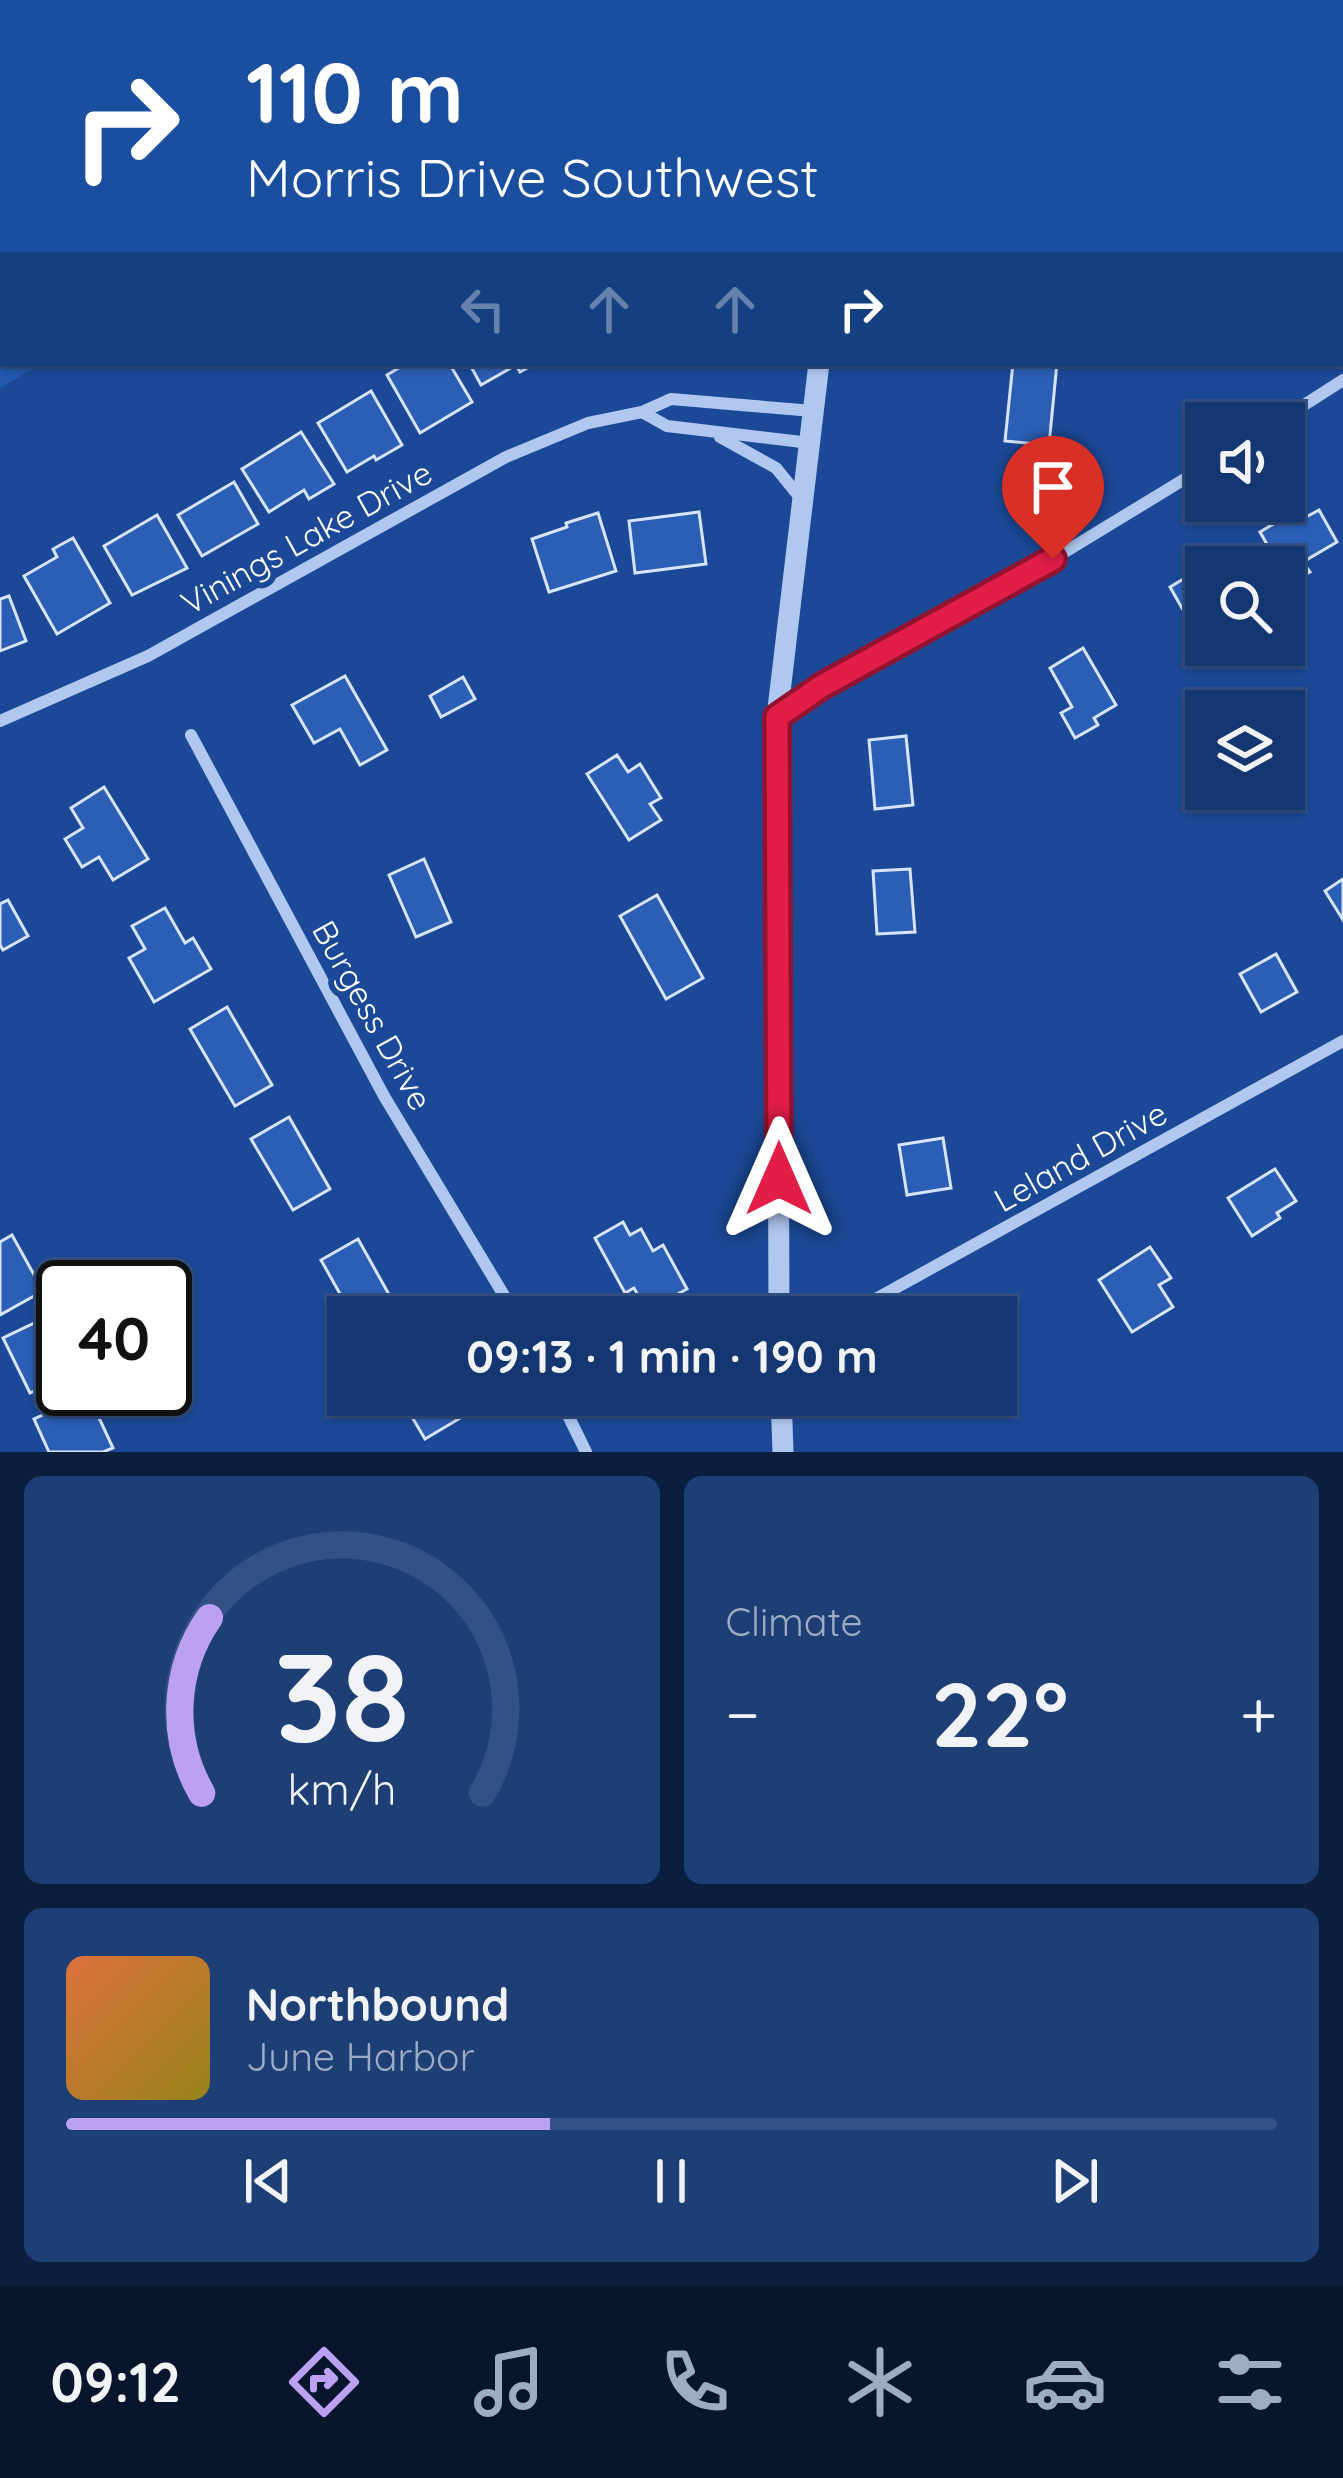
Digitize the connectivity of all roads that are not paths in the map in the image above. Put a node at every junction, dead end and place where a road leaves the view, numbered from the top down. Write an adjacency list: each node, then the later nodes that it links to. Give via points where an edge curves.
1 (819, 366): 4 (street)
2 (1343, 380): 3 (street)
3 (1305, 404)
4 (813, 411): 5 (street, Vinings Lake Drive, via 671,399); 7 (street)
5 (642, 412): 6 (street, via 667,426); 11 (street, Vinings Lake Drive, via 588,423 506,457 148,656)
6 (708, 431): 7 (street); 9 (street, via 776,468)
7 (810, 443): 9 (street)
8 (1185, 479): 10 (street)
9 (802, 500): 10 (street)
10 (777, 717): 15 (street)
11 (0, 722)
12 (190, 735): 14 (street, Burgess Drive, via 384,1096)
13 (1343, 1041): 16 (street, Leland Drive)
14 (504, 1296)
15 (779, 1296)
16 (881, 1296)
17 (568, 1416): 19 (street)
18 (782, 1416): 20 (street)
19 (586, 1452)
20 (783, 1452)

